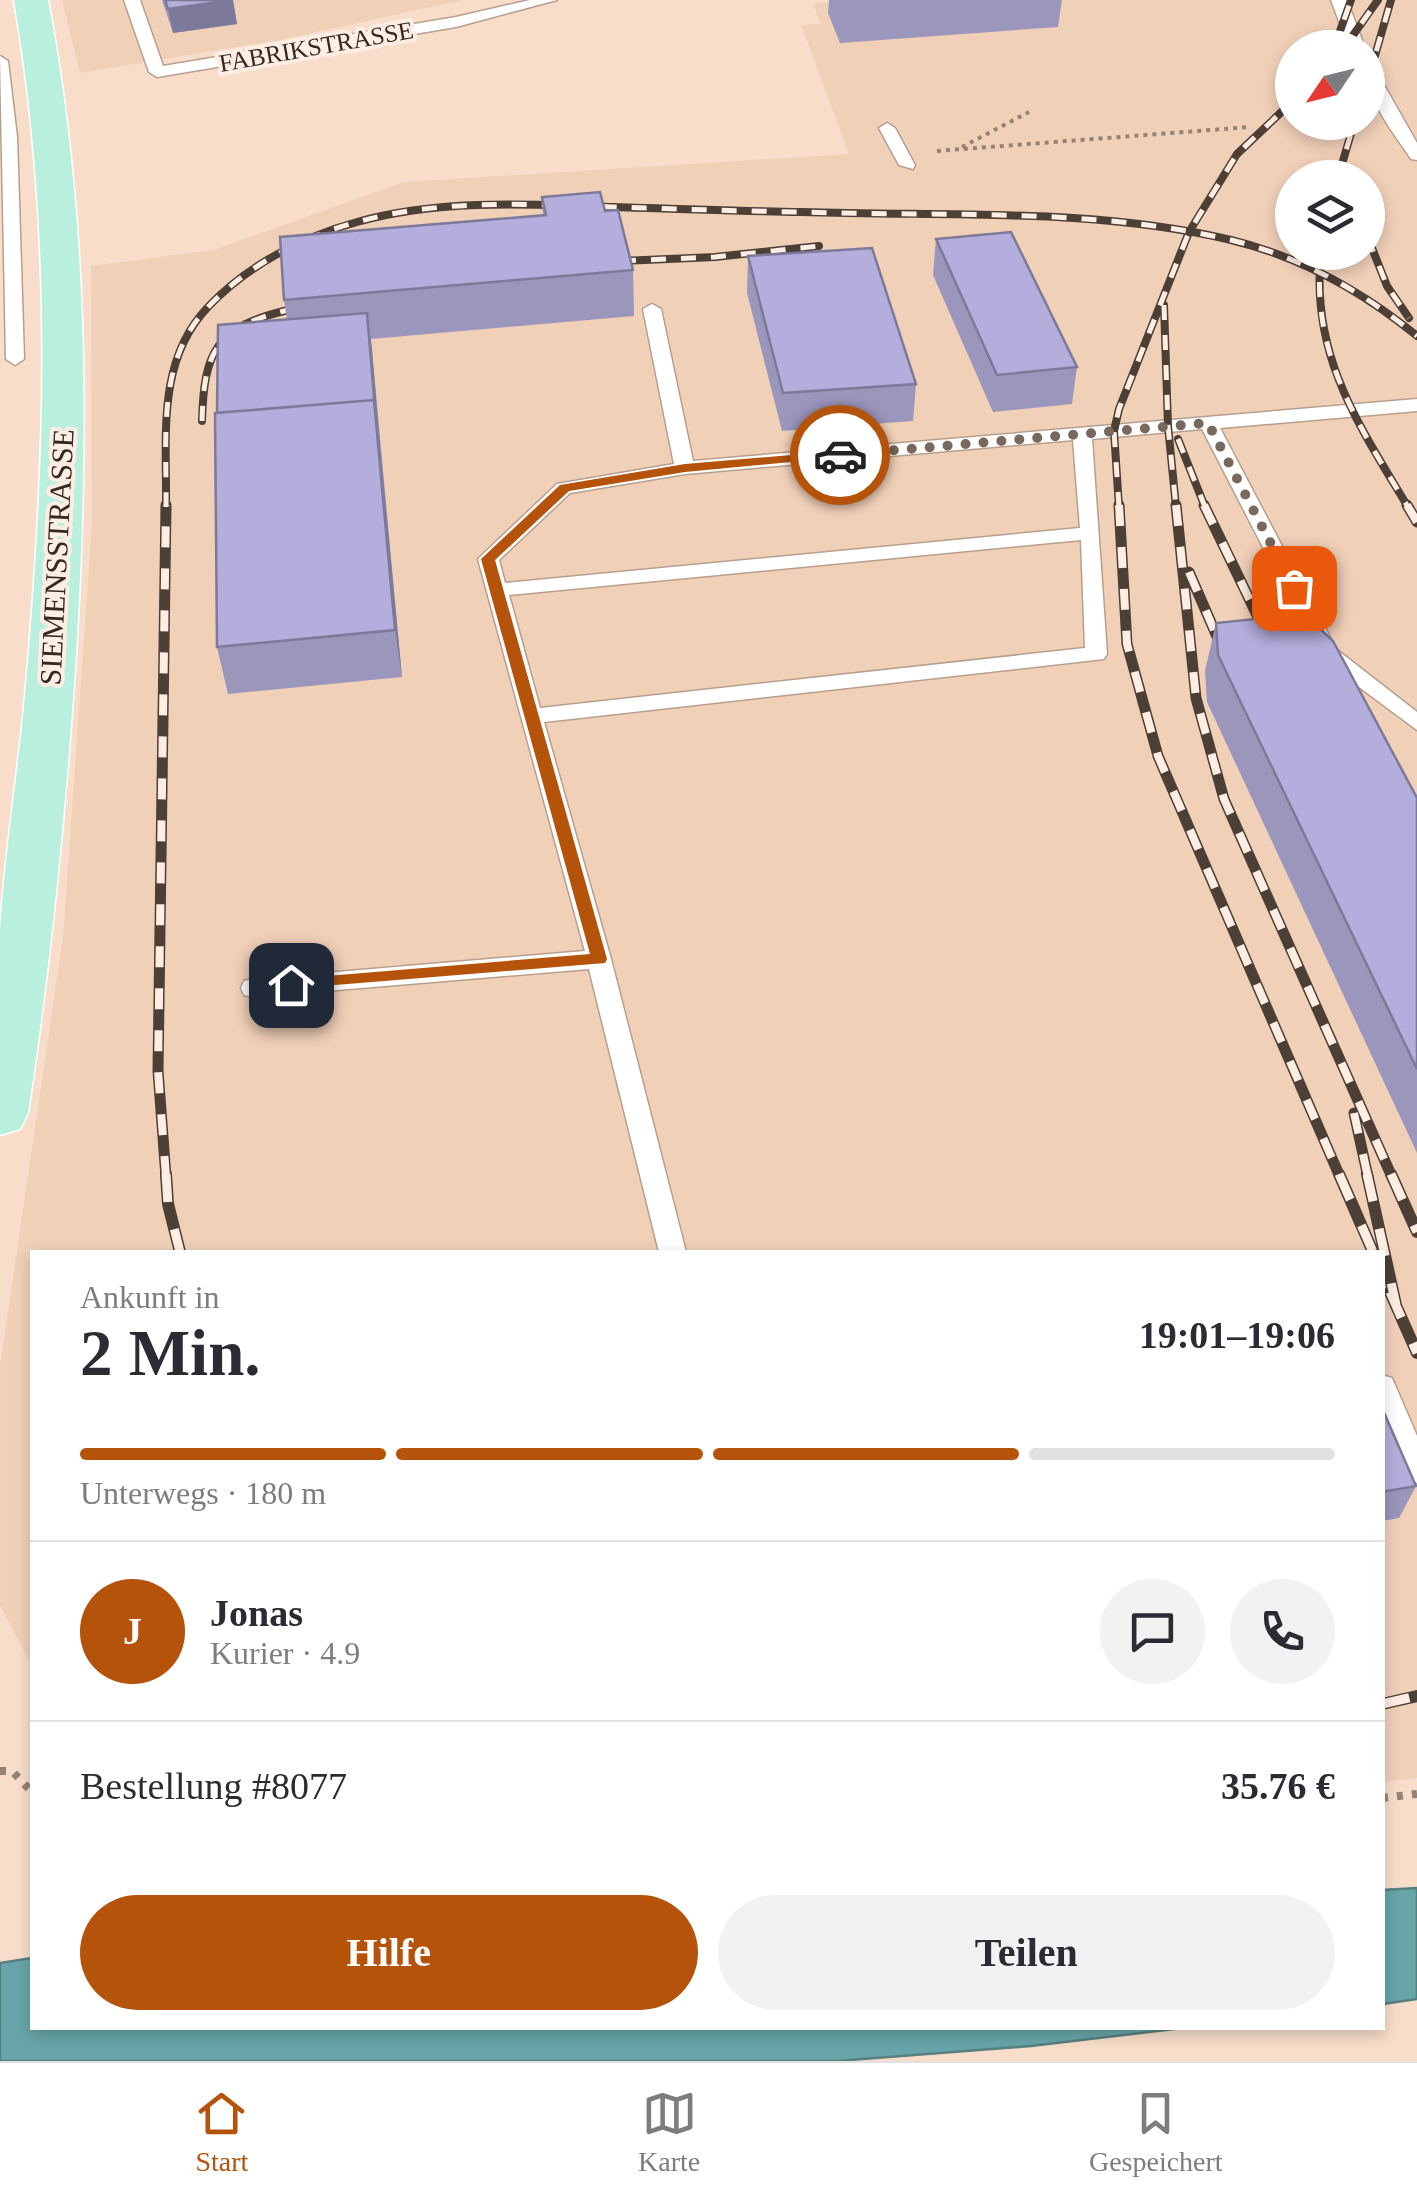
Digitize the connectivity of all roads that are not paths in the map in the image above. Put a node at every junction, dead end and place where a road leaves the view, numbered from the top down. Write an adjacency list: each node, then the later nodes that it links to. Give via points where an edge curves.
1 (31, 0): 23 (main road, SIEMENSSTRASSE, via 55,149 66,366 62,513 42,802)
2 (132, 0): 3 (lane, FABRIKSTRASSE, via 157,72)
3 (549, 0)
4 (1340, 0): 5 (lane)
5 (1351, 30)
6 (0, 61): 12 (lane, via 9,136)
7 (1385, 108): 9 (lane)
8 (887, 128): 10 (lane)
9 (1417, 155)
10 (904, 160)
11 (652, 309): 16 (lane)
12 (15, 359)
13 (1417, 404): 14 (lane)
14 (1208, 423): 15 (lane); 20 (lane, via 1328,654)
15 (1082, 434): 16 (lane); 17 (lane)
16 (685, 468): 18 (lane, via 564,488 488,559)
17 (1091, 532): 18 (lane); 19 (lane, via 1096,654)
18 (496, 590): 19 (lane)
19 (531, 716): 21 (lane)
20 (1417, 723)
21 (599, 959): 22 (lane); 24 (lane)
22 (253, 988)
23 (0, 1113)
24 (672, 1250)
25 (1385, 1393): 26 (lane)
26 (1417, 1470)

